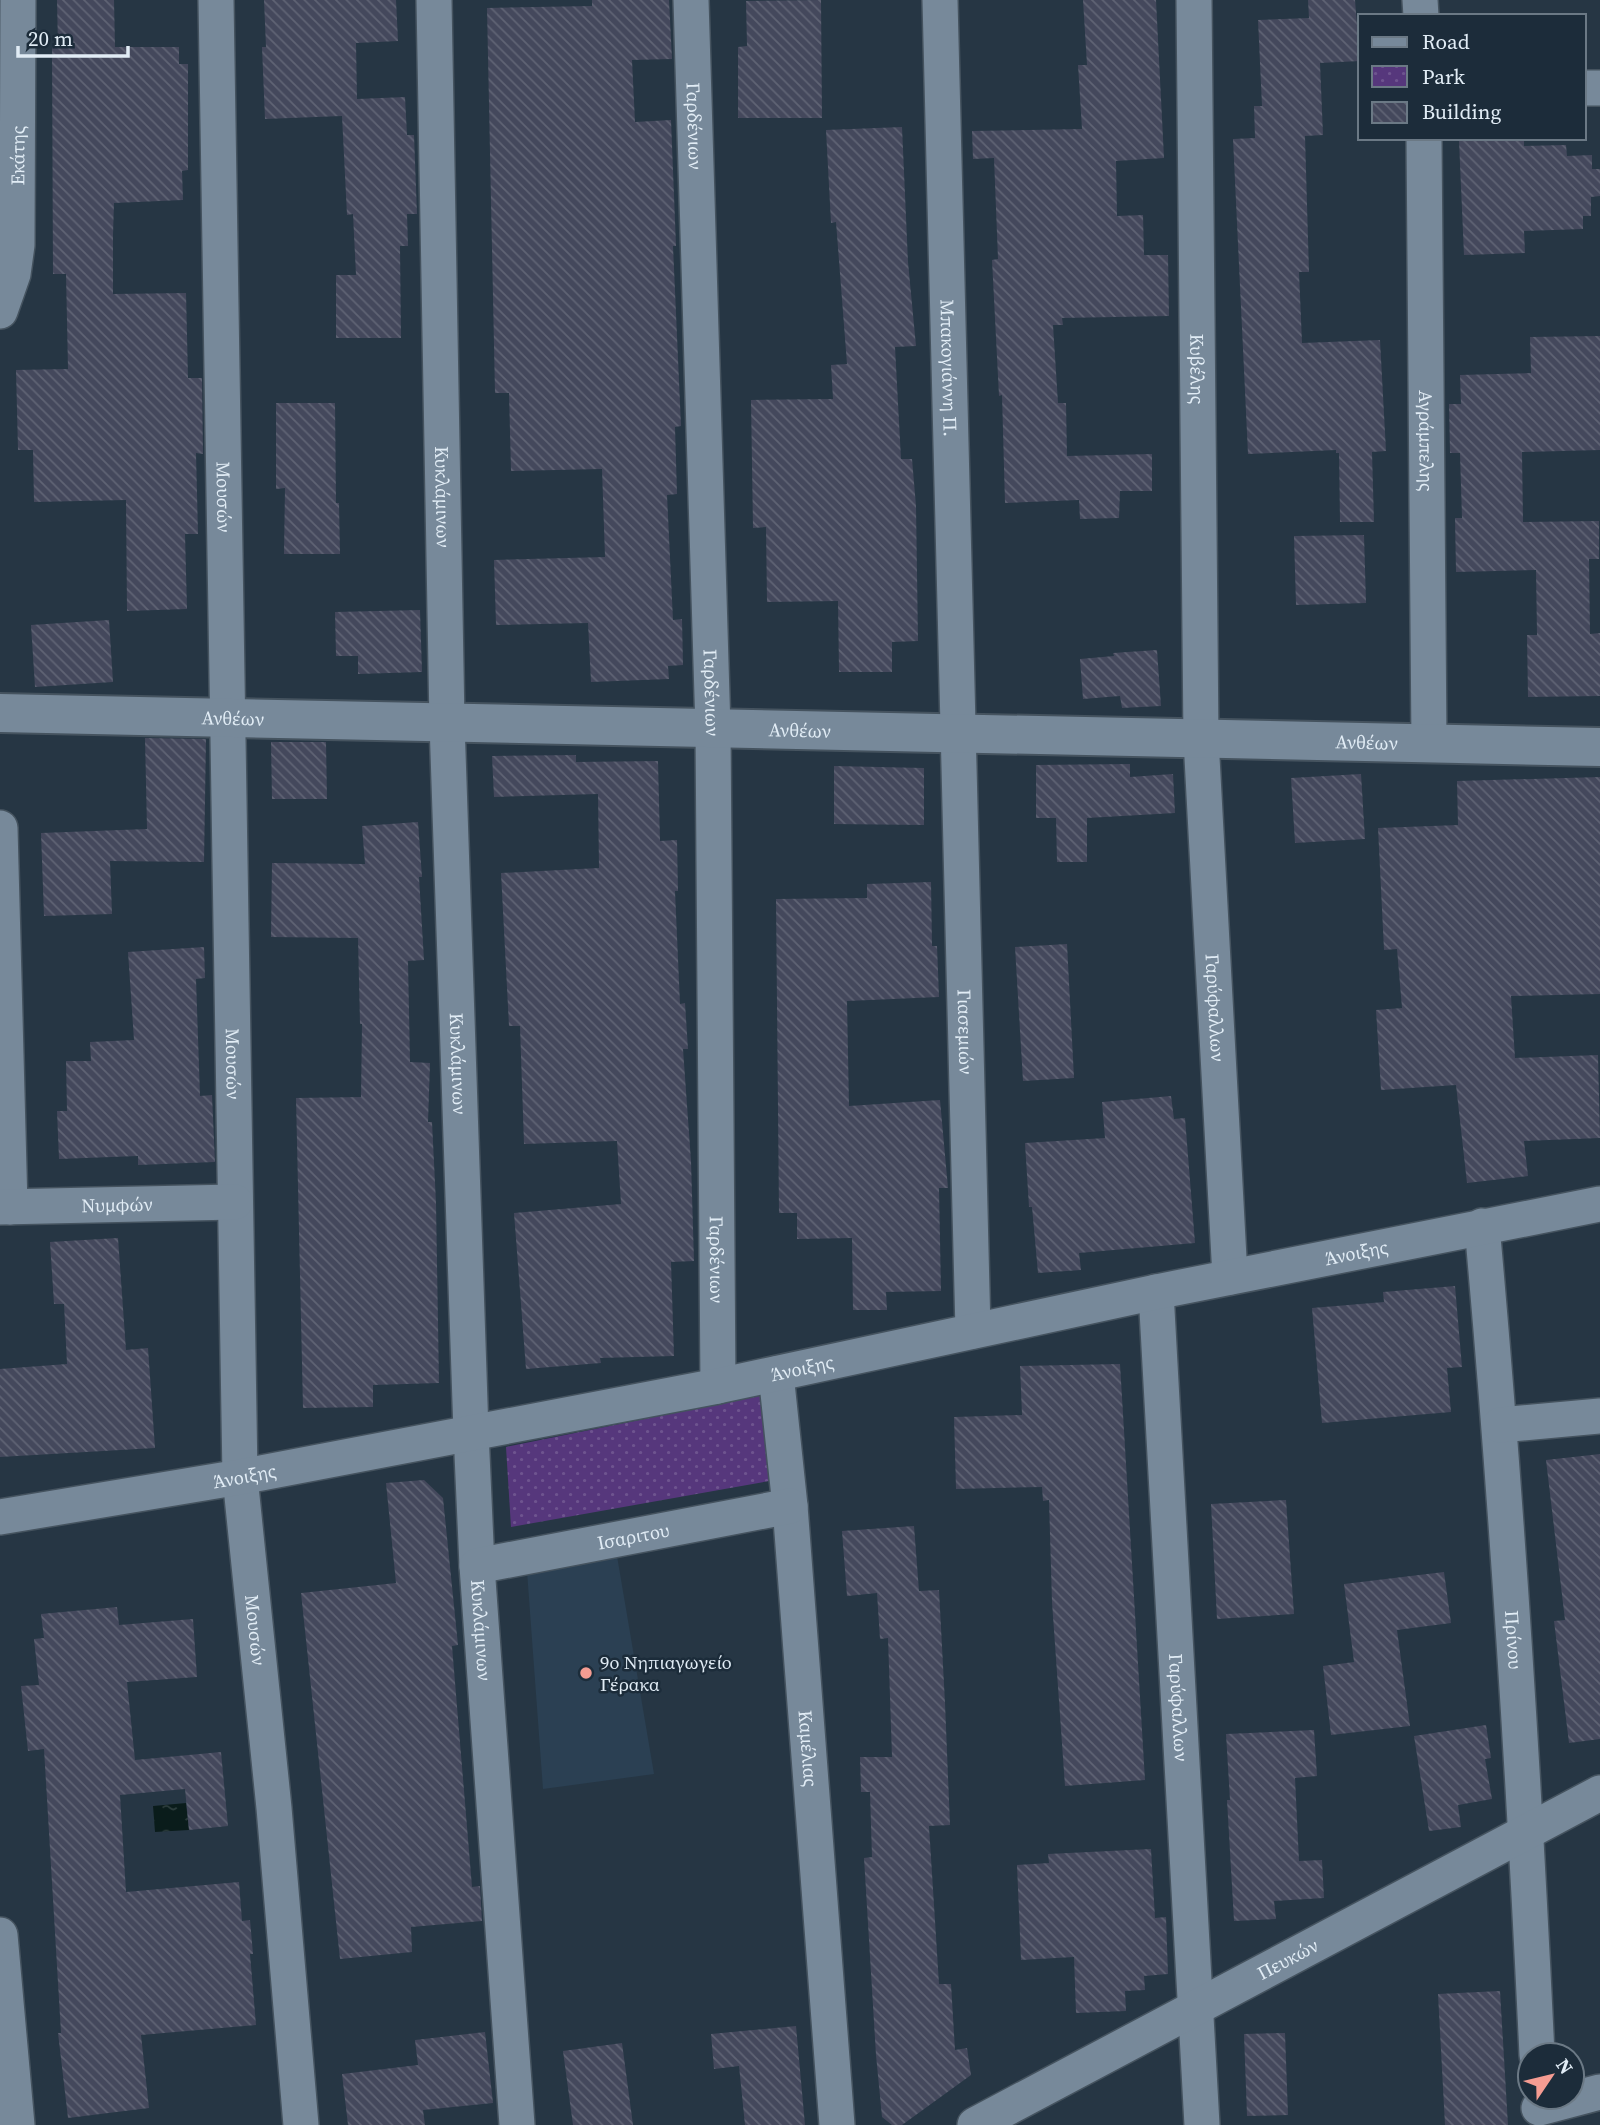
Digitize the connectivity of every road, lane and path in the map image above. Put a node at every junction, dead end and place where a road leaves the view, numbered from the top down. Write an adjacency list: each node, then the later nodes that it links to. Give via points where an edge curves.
1 (18, 0): 8 (street, Εκάτης)
2 (216, 0): 11 (street, Μουσών)
3 (434, 0): 12 (street, Κυκλάμινων)
4 (691, 0): 13 (street, Γαρδένιων)
5 (940, 0): 14 (street, Μπακογιάννη Π.)
6 (1194, 0): 15 (street, Κυβέλης)
7 (1424, 140): 16 (street, Αγράμπελης)
8 (9, 245): 9 (street, Εκάτης, via 13,274)
9 (0, 311)
10 (0, 713): 11 (street, Ανθέων)
11 (229, 718): 12 (street, Ανθέων); 19 (street, Μουσών)
12 (447, 723): 13 (street, Ανθέων); 30 (street, Κυκλάμινων)
13 (713, 729): 14 (street, Ανθέων); 27 (street, Γαρδένιων)
14 (959, 734): 15 (street, Ανθέων); 25 (street, Γιασεμιών)
15 (1201, 739): 16 (street, Ανθέων); 23 (street, Γαρύφαλλων)
16 (1429, 743): 17 (street, Ανθέων)
17 (1600, 747)
18 (0, 828): 21 (street)
19 (235, 1202): 21 (street, Νυμφών); 31 (street, Μουσών)
20 (1600, 1203): 22 (street, Άνοιξης)
21 (5, 1207)
22 (1482, 1226): 23 (street, Άνοιξης); 29 (street, Πρίνου)
23 (1230, 1277): 24 (street, Άνοιξης)
24 (1156, 1292): 25 (street, Άνοιξης); 38 (street, Γαρύφαλλων)
25 (973, 1331): 26 (street, Άνοιξης)
26 (776, 1374): 27 (street, Άνοιξης); 32 (street, Καμέλιας)
27 (718, 1386): 30 (street, Άνοιξης)
28 (1600, 1416): 29 (street)
29 (1500, 1425): 36 (street, Πρίνου)
30 (471, 1432): 31 (street, Άνοιξης); 34 (street, Κυκλάμινων)
31 (240, 1477): 33 (street, Άνοιξης); 41 (street, Μουσών)
32 (790, 1506): 34 (street, Ισαριτου); 43 (street, Καμέλιας)
33 (0, 1517)
34 (477, 1566): 42 (street, Κυκλάμινων)
35 (1600, 1793): 36 (street, Πευκών)
36 (1526, 1832): 38 (street, Πευκών); 39 (street, Πρίνου)
37 (0, 1935): 40 (street)
38 (1195, 2006): 44 (street, Πευκών); 45 (street, Γαρύφαλλων)
39 (1535, 2041)
40 (17, 2125)
41 (301, 2125)
42 (517, 2125)
43 (836, 2125)
44 (975, 2125)
45 (1202, 2125)

